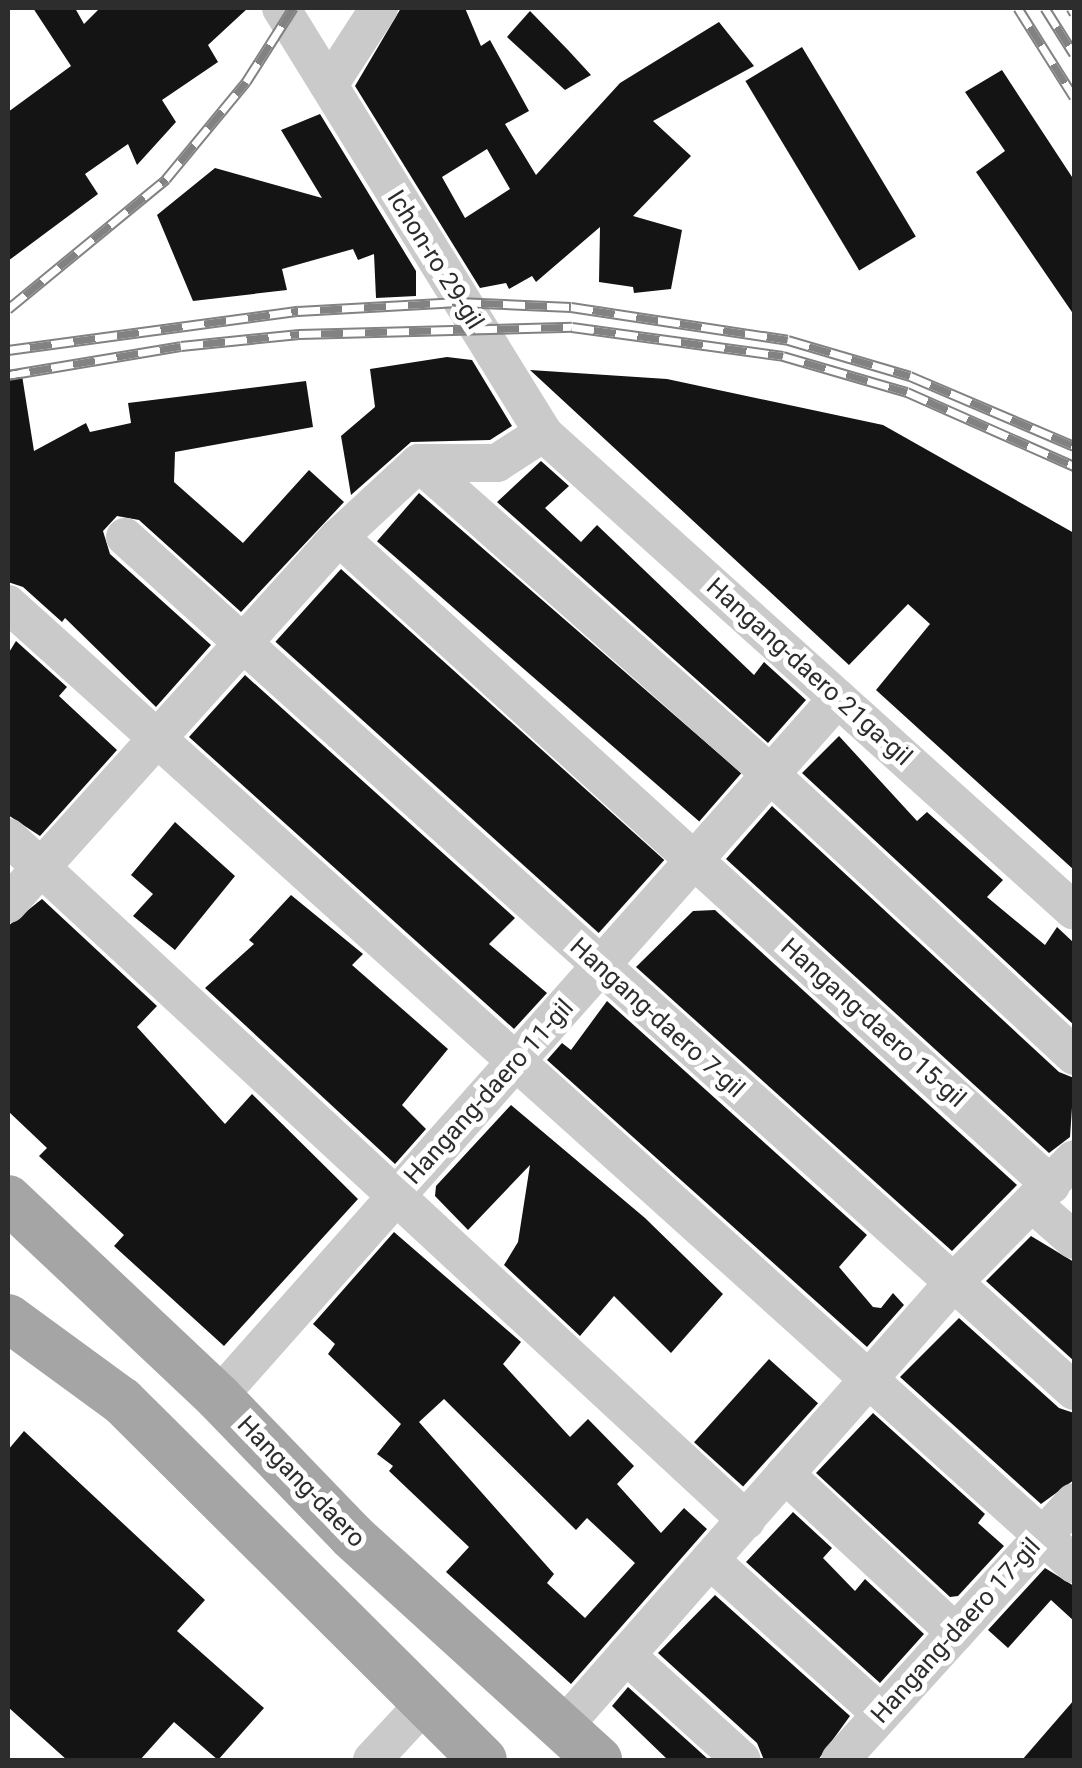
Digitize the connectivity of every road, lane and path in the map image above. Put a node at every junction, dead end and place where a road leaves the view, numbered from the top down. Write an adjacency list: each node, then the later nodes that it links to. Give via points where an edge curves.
1 (281, 8): 3 (street, Ichon-ro 29-gil)
2 (379, 8): 3 (street)
3 (329, 86): 4 (street, Ichon-ro 29-gil)
4 (542, 433): 5 (street, via 497,462); 10 (street, Hangang-daero 21ga-gil)
5 (419, 463): 7 (street); 12 (street)
6 (125, 537): 9 (street, Hangang-daero 7-gil)
7 (338, 537): 9 (street); 14 (street)
8 (8, 604): 11 (street)
9 (239, 644): 11 (street); 18 (street, Hangang-daero 7-gil)
10 (838, 698): 12 (street, Hangang-daero 11-gil); 17 (street, Hangang-daero 21ga-gil)
11 (155, 739): 15 (street); 20 (street)
12 (770, 774): 14 (street, Hangang-daero 11-gil); 19 (street)
13 (8, 837): 15 (street)
14 (694, 862): 18 (street, Hangang-daero 11-gil); 21 (street, Hangang-daero 15-gil)
15 (41, 868): 16 (street); 22 (street)
16 (8, 904)
17 (1074, 911)
18 (600, 967): 20 (street, Hangang-daero 11-gil); 25 (street, Hangang-daero 7-gil)
19 (1074, 1056)
20 (515, 1062): 22 (street, Hangang-daero 11-gil); 27 (street)
21 (1053, 1183): 24 (street, Hangang-daero 15-gil); 25 (street)
22 (395, 1198): 29 (street, Hangang-daero 11-gil); 32 (street)
23 (8, 1199): 29 (main road, Hangang-daero)
24 (1074, 1240)
25 (953, 1284): 27 (street); 28 (street, Hangang-daero 7-gil)
26 (8, 1318): 38 (main road, via 122,1401)
27 (867, 1382): 30 (street); 33 (street)
28 (1074, 1391)
29 (218, 1396): 40 (main road, Hangang-daero, via 352,1536)
30 (785, 1474): 32 (street); 36 (street)
31 (1074, 1502): 33 (street, Hangang-daero 17-gil)
32 (746, 1520): 34 (street)
33 (1041, 1536): 35 (street); 36 (street, Hangang-daero 17-gil)
34 (710, 1560): 37 (street); 39 (street)
35 (1074, 1564)
36 (956, 1633): 39 (street, Hangang-daero 17-gil)
37 (626, 1655): 40 (street); 44 (street)
38 (425, 1703): 41 (street); 42 (main road)
39 (881, 1714): 45 (street, Hangang-daero 17-gil)
40 (563, 1727): 43 (main road, Hangang-daero)
41 (372, 1760)
42 (483, 1760)
43 (598, 1760)
44 (742, 1760)
45 (840, 1760)

